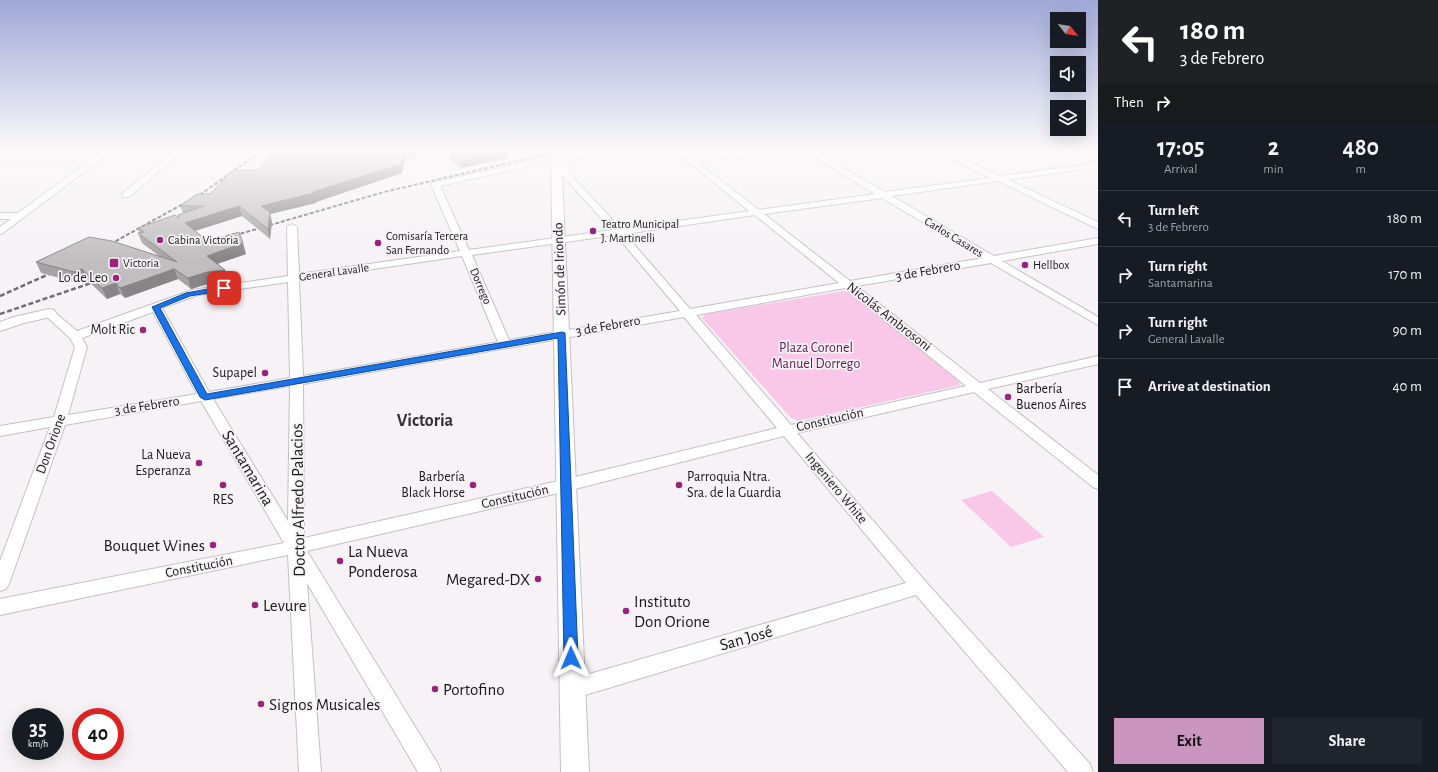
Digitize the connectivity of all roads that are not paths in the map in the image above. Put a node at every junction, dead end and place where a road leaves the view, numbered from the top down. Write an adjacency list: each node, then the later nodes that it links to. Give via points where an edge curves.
1 (60, 187): 14 (street)
2 (136, 187): 10 (street)
3 (436, 187): 21 (street, Dorrego)
4 (561, 187): 19 (street, Simón de Iriondo)
5 (574, 187): 18 (street, Ingeniero White)
6 (725, 187): 12 (street, Nicolás Ambrosoni)
7 (869, 187): 11 (street, Carlos Casares)
8 (945, 187): 11 (street, General Lavalle)
9 (1016, 187): 15 (street)
10 (126, 195)
11 (884, 196): 12 (street, General Lavalle); 22 (street, Carlos Casares)
12 (758, 213): 18 (street, General Lavalle); 24 (street, Nicolás Ambrosoni)
13 (0, 216): 14 (street)
14 (20, 216): 17 (street)
15 (1098, 226)
16 (292, 227): 23 (street, Doctor Alfredo Palacios)
17 (0, 231)
18 (619, 232): 19 (street, General Lavalle); 27 (street, Ingeniero White)
19 (559, 240): 21 (street, General Lavalle); 31 (street, Simón de Iriondo)
20 (1098, 241): 22 (street, 3 de Febrero)
21 (466, 253): 23 (street, General Lavalle); 33 (street, Dorrego)
22 (992, 260): 24 (street, 3 de Febrero); 28 (street, Carlos Casares)
23 (294, 277): 25 (street, General Lavalle, via 196,292); 35 (street, Doctor Alfredo Palacios)
24 (848, 285): 27 (street, 3 de Febrero); 36 (street, Nicolás Ambrosoni)
25 (156, 307): 32 (street, General Lavalle); 37 (street, Santamarina)
26 (48, 312): 29 (street); 30 (street); 32 (street)
27 (687, 312): 31 (street, 3 de Febrero); 39 (street, Ingeniero White)
28 (1098, 322)
29 (0, 327)
30 (0, 330)
31 (562, 335): 33 (street, 3 de Febrero); 42 (street, Simón de Iriondo)
32 (75, 336): 38 (street, Don Orione, via 81,347)
33 (505, 345): 35 (street, 3 de Febrero)
34 (1098, 360): 36 (street, Constitución)
35 (297, 381): 37 (street, 3 de Febrero); 43 (street, Doctor Alfredo Palacios)
36 (977, 387): 39 (street, Constitución); 41 (street, Nicolás Ambrosoni)
37 (205, 397): 38 (street, 3 de Febrero); 43 (street, Santamarina)
38 (60, 420): 40 (street, 3 de Febrero); 44 (street, Don Orione)
39 (788, 430): 42 (street, Constitución); 45 (street, Ingeniero White)
40 (0, 431)
41 (1098, 482)
42 (567, 485): 43 (street, Constitución); 47 (street, Simón de Iriondo)
43 (296, 547): 46 (street, Constitución); 48 (street, Doctor Alfredo Palacios); 49 (street, Santamarina)
44 (0, 584)
45 (920, 587): 47 (street, San José); 51 (street, Ingeniero White)
46 (0, 607)
47 (572, 689): 50 (street, Simón de Iriondo)
48 (310, 772)
49 (430, 772)
50 (575, 772)
51 (1082, 772)

